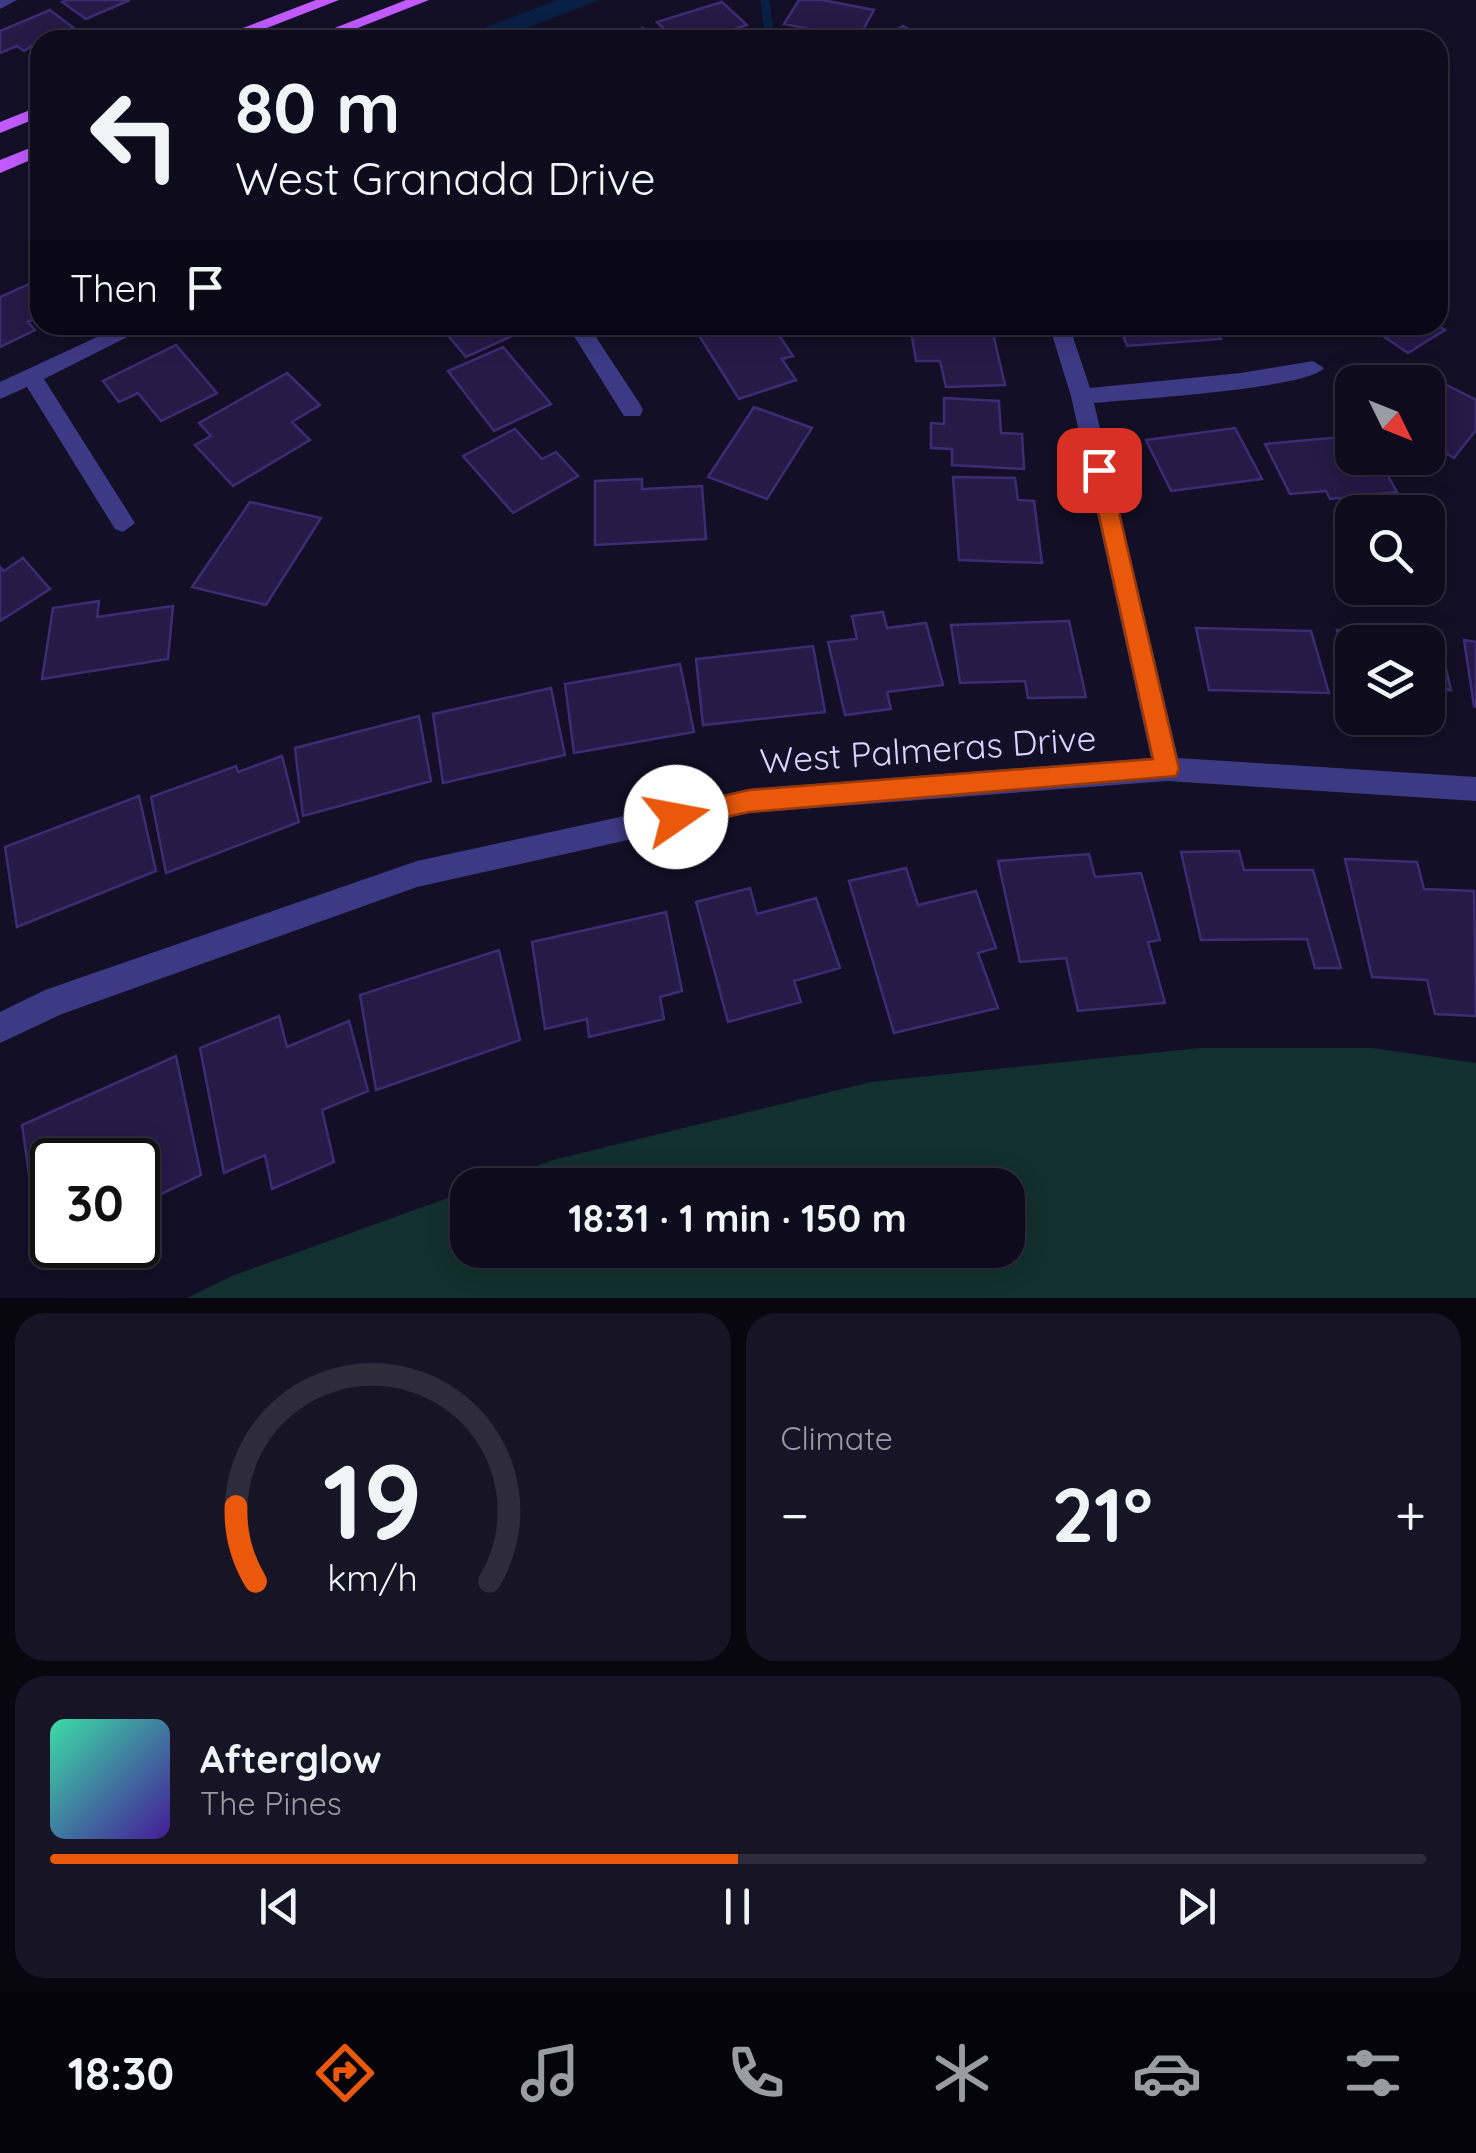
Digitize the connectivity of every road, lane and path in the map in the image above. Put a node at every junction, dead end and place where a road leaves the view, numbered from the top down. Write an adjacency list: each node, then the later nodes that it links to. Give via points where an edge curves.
1 (8, 0): 4 (street)
2 (331, 0): 5 (main road)
3 (421, 0): 6 (main road)
4 (0, 4)
5 (248, 30)
6 (339, 30)
7 (30, 115): 8 (main road)
8 (0, 128)
9 (30, 154): 10 (main road)
10 (0, 167)
11 (119, 335): 15 (street)
12 (583, 335): 18 (street)
13 (1062, 335): 17 (street)
14 (1313, 368): 17 (street)
15 (30, 375): 16 (street); 19 (street)
16 (0, 391)
17 (1082, 396): 20 (street)
18 (632, 410)
19 (122, 522)
20 (1167, 769): 21 (street, West Palmeras Drive); 22 (street, West Palmeras Drive, via 749,801 417,874 56,1001)
21 (1476, 789)
22 (0, 1028)

